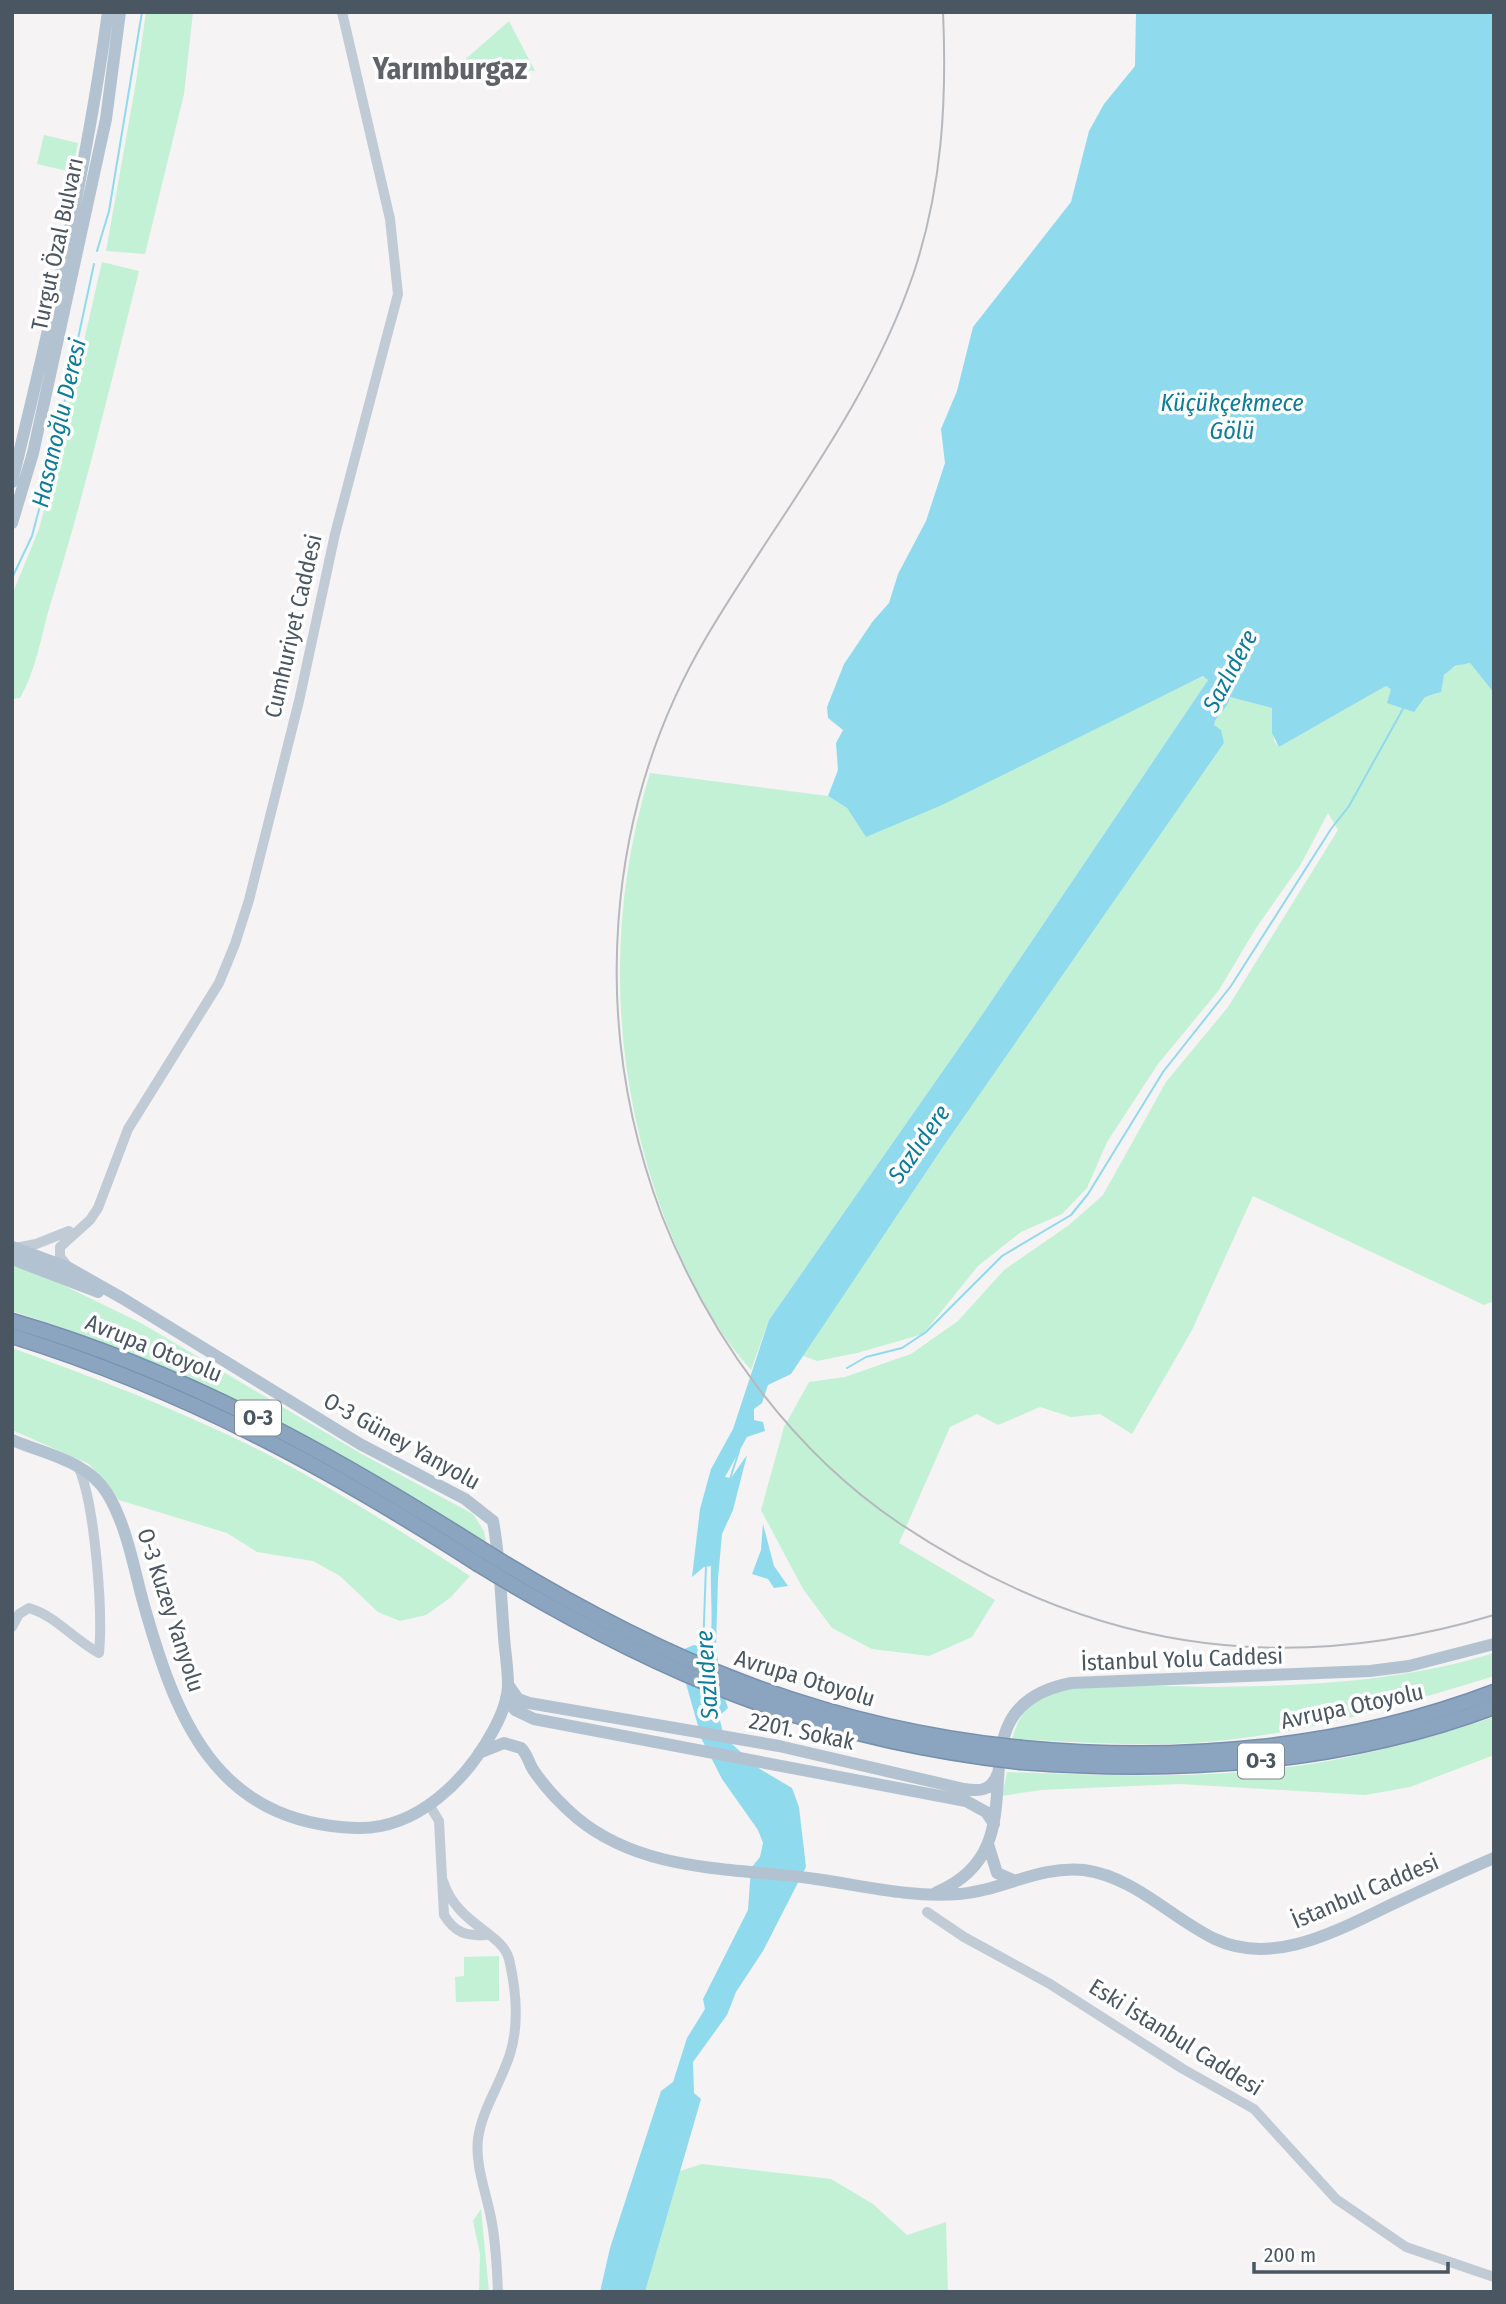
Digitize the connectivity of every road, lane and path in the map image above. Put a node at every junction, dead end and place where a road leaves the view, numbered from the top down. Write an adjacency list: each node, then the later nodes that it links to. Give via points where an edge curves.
1 (107, 12): 4 (main road, Turgut Özal Bulvarı, via 75,209)
2 (120, 12): 5 (main road, Turgut Özal Bulvarı, via 103,133 33,453)
3 (342, 12): 6 (main road, Cumhuriyet Caddesi, via 390,219 398,294 235,944 219,983 128,1129)
4 (12, 482)
5 (12, 523)
6 (90, 1220): 7 (main road, via 55,1238); 8 (main road, Cumhuriyet Caddesi, via 60,1247 60,1257)
7 (13, 1251): 8 (main road); 9 (main road)
8 (69, 1268): 9 (main road)
9 (137, 1307): 20 (main road, O-3 Güney Yanyolu, via 360,1444 465,1499 493,1521)
10 (12, 1321): 17 (highway, Avrupa Otoyolu / O-3, via 152,1369 244,1410 367,1477)
11 (12, 1336): 17 (highway, Avrupa Otoyolu / O-3, via 126,1374 242,1426)
12 (12, 1434): 14 (main road)
13 (12, 1440): 14 (main road, O-3 Kuzey Yanyolu)
14 (72, 1464): 15 (main road, O-3 Kuzey Yanyolu); 16 (main road)
15 (98, 1482): 16 (main road); 26 (main road, O-3 Kuzey Yanyolu, via 124,1535 177,1699 195,1738 222,1774 248,1797 306,1824 383,1825)
16 (88, 1502): 18 (main road, via 99,1595 99,1653 80,1644 40,1611 29,1608)
17 (482, 1558): 24 (highway, Avrupa Otoyolu / O-3, bridge, via 577,1624 731,1695 887,1740)
18 (12, 1627)
19 (1494, 1644): 25 (main road, İstanbul Yolu Caddesi, via 1370,1671 1071,1683 1046,1688 1009,1720 1002,1736)
20 (508, 1692): 23 (main road, O-3 Kuzey Yanyolu, via 497,1725); 25 (main road, 2201. Sokak, via 529,1703 779,1746 974,1791 990,1787); 27 (main road, 2201. Sokak, via 515,1710 534,1719 966,1801 986,1812)
21 (1494, 1692): 24 (highway, Avrupa Otoyolu / O-3, via 1388,1725 1289,1744 1224,1751)
22 (1494, 1707): 24 (highway, Avrupa Otoyolu / O-3, via 1385,1740 1257,1762 1150,1768)
23 (478, 1754): 26 (main road, O-3 Kuzey Yanyolu); 32 (main road, via 504,1743 522,1748 534,1771 578,1819 624,1847 690,1866 904,1893)
24 (1021, 1755)
25 (1000, 1769): 27 (main road, İstanbul Yolu Caddesi)
26 (430, 1806): 31 (main road, via 439,1821)
27 (994, 1824): 28 (main road, İstanbul Yolu Caddesi)
28 (988, 1844): 30 (main road, via 994,1869); 32 (main road, İstanbul Yolu Caddesi, via 963,1877)
29 (1494, 1858): 30 (main road, İstanbul Caddesi, via 1325,1935 1272,1948 1218,1941 1107,1876 1058,1870)
30 (1013, 1880): 32 (main road, İstanbul Caddesi, via 960,1894)
31 (443, 1881): 33 (main road); 35 (main road)
32 (937, 1892)
33 (456, 1909): 35 (main road, via 449,1908); 36 (main road)
34 (927, 1912): 39 (main road, Eski İstanbul Caddesi, via 1254,2109 1336,2199 1406,2247)
35 (444, 1915): 38 (main road)
36 (474, 1924): 37 (main road); 38 (main road)
37 (486, 1935): 38 (main road); 40 (main road, via 506,1951 515,1998 510,2053 478,2140 495,2240)
38 (468, 1936)
39 (1494, 2277)
40 (498, 2292)

